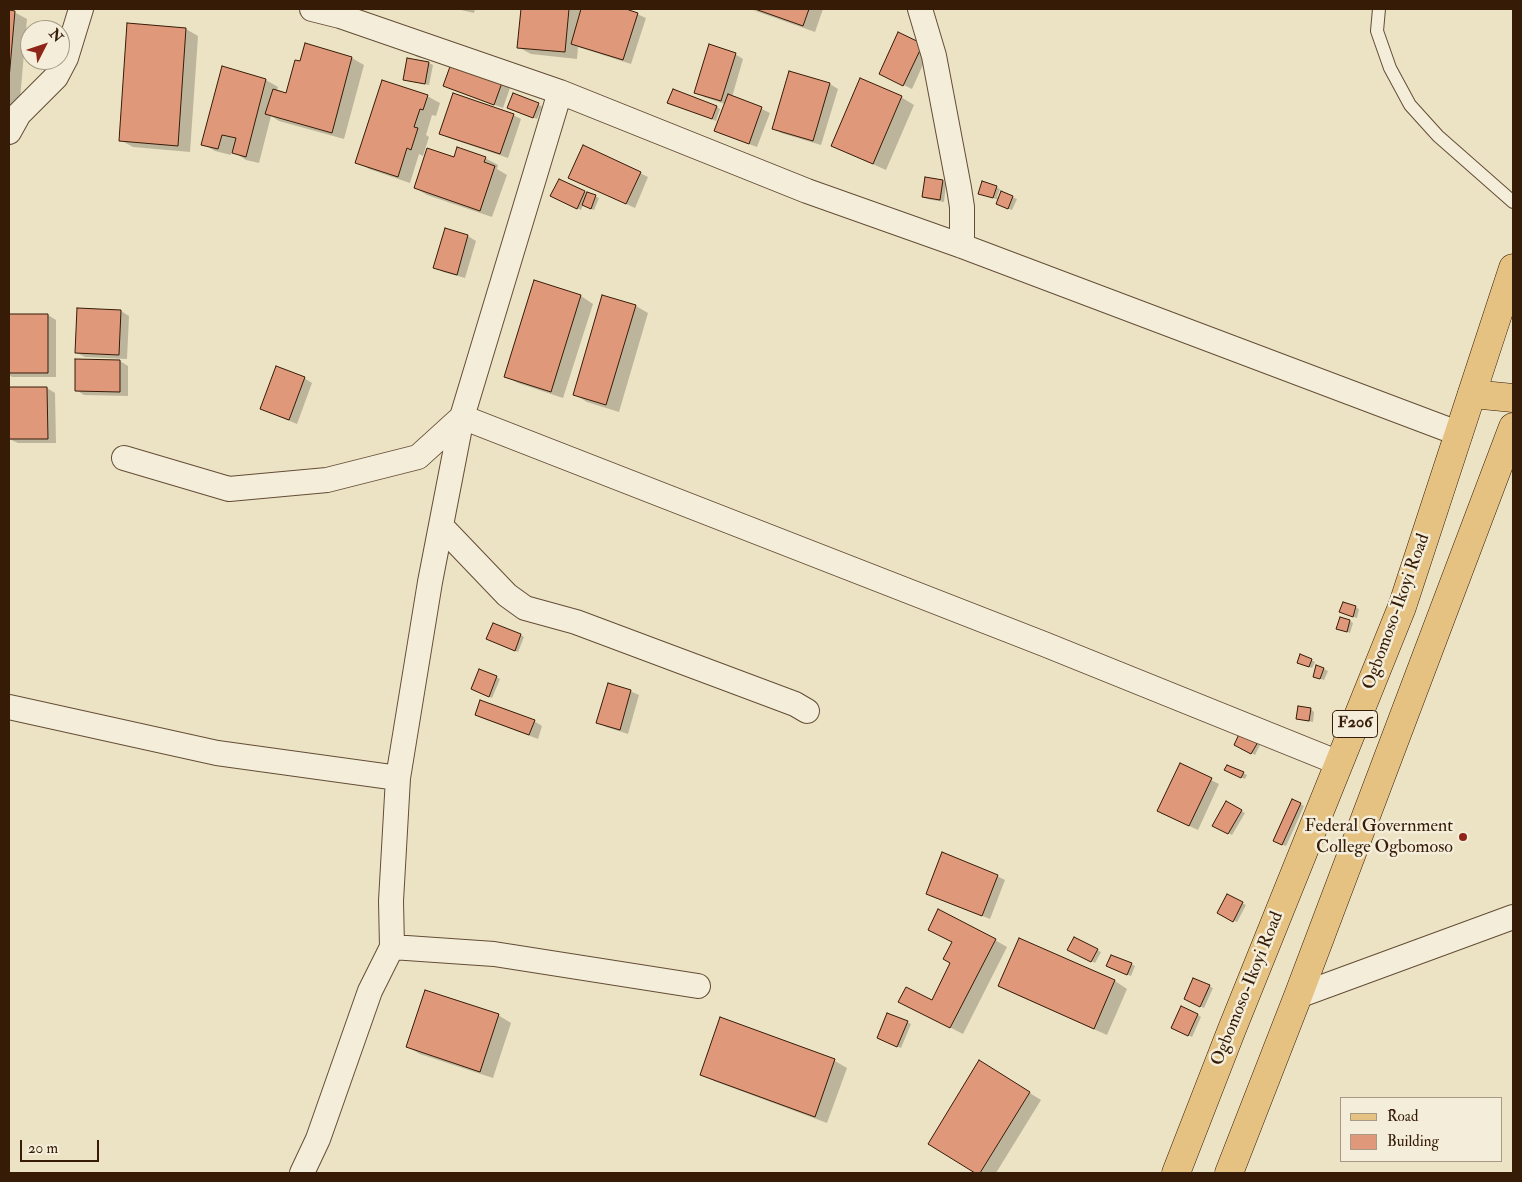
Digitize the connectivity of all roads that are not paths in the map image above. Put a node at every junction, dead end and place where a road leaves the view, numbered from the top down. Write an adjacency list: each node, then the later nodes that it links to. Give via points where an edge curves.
1 (81, 9): 6 (street, via 66,58 56,77 20,114)
2 (312, 9): 5 (street)
3 (920, 9): 8 (street, via 934,56 959,188)
4 (1379, 9): 7 (lane, via 1377,32 1390,68 1410,104 1438,136)
5 (560, 92): 8 (street, via 808,191); 12 (street)
6 (9, 132)
7 (1513, 202)
8 (962, 246): 14 (street)
9 (1513, 268): 10 (main road, Ogbomoso-Ikoyi Road / F206)
10 (1472, 394): 11 (main road); 14 (main road, Ogbomoso-Ikoyi Road / F206)
11 (1513, 398)
12 (462, 417): 15 (street, via 418,458 327,480 229,489); 16 (street); 19 (street, via 1053,648)
13 (1513, 427): 24 (main road, F206)
14 (1460, 434): 19 (main road, Ogbomoso-Ikoyi Road / F206, via 1402,607)
15 (124, 458)
16 (441, 526): 18 (street, via 507,595 525,608 576,622 795,704); 20 (street)
17 (9, 706): 20 (street, via 217,754)
18 (806, 711)
19 (1339, 764): 26 (main road, Ogbomoso-Ikoyi Road / F206)
20 (398, 778): 22 (street, via 391,901)
21 (1513, 917): 24 (street)
22 (392, 947): 23 (street, via 494,954); 25 (street, via 370,991 318,1139)
23 (698, 986)
24 (1298, 996): 27 (main road, F206)
25 (302, 1173)
26 (1176, 1173)
27 (1229, 1173)

